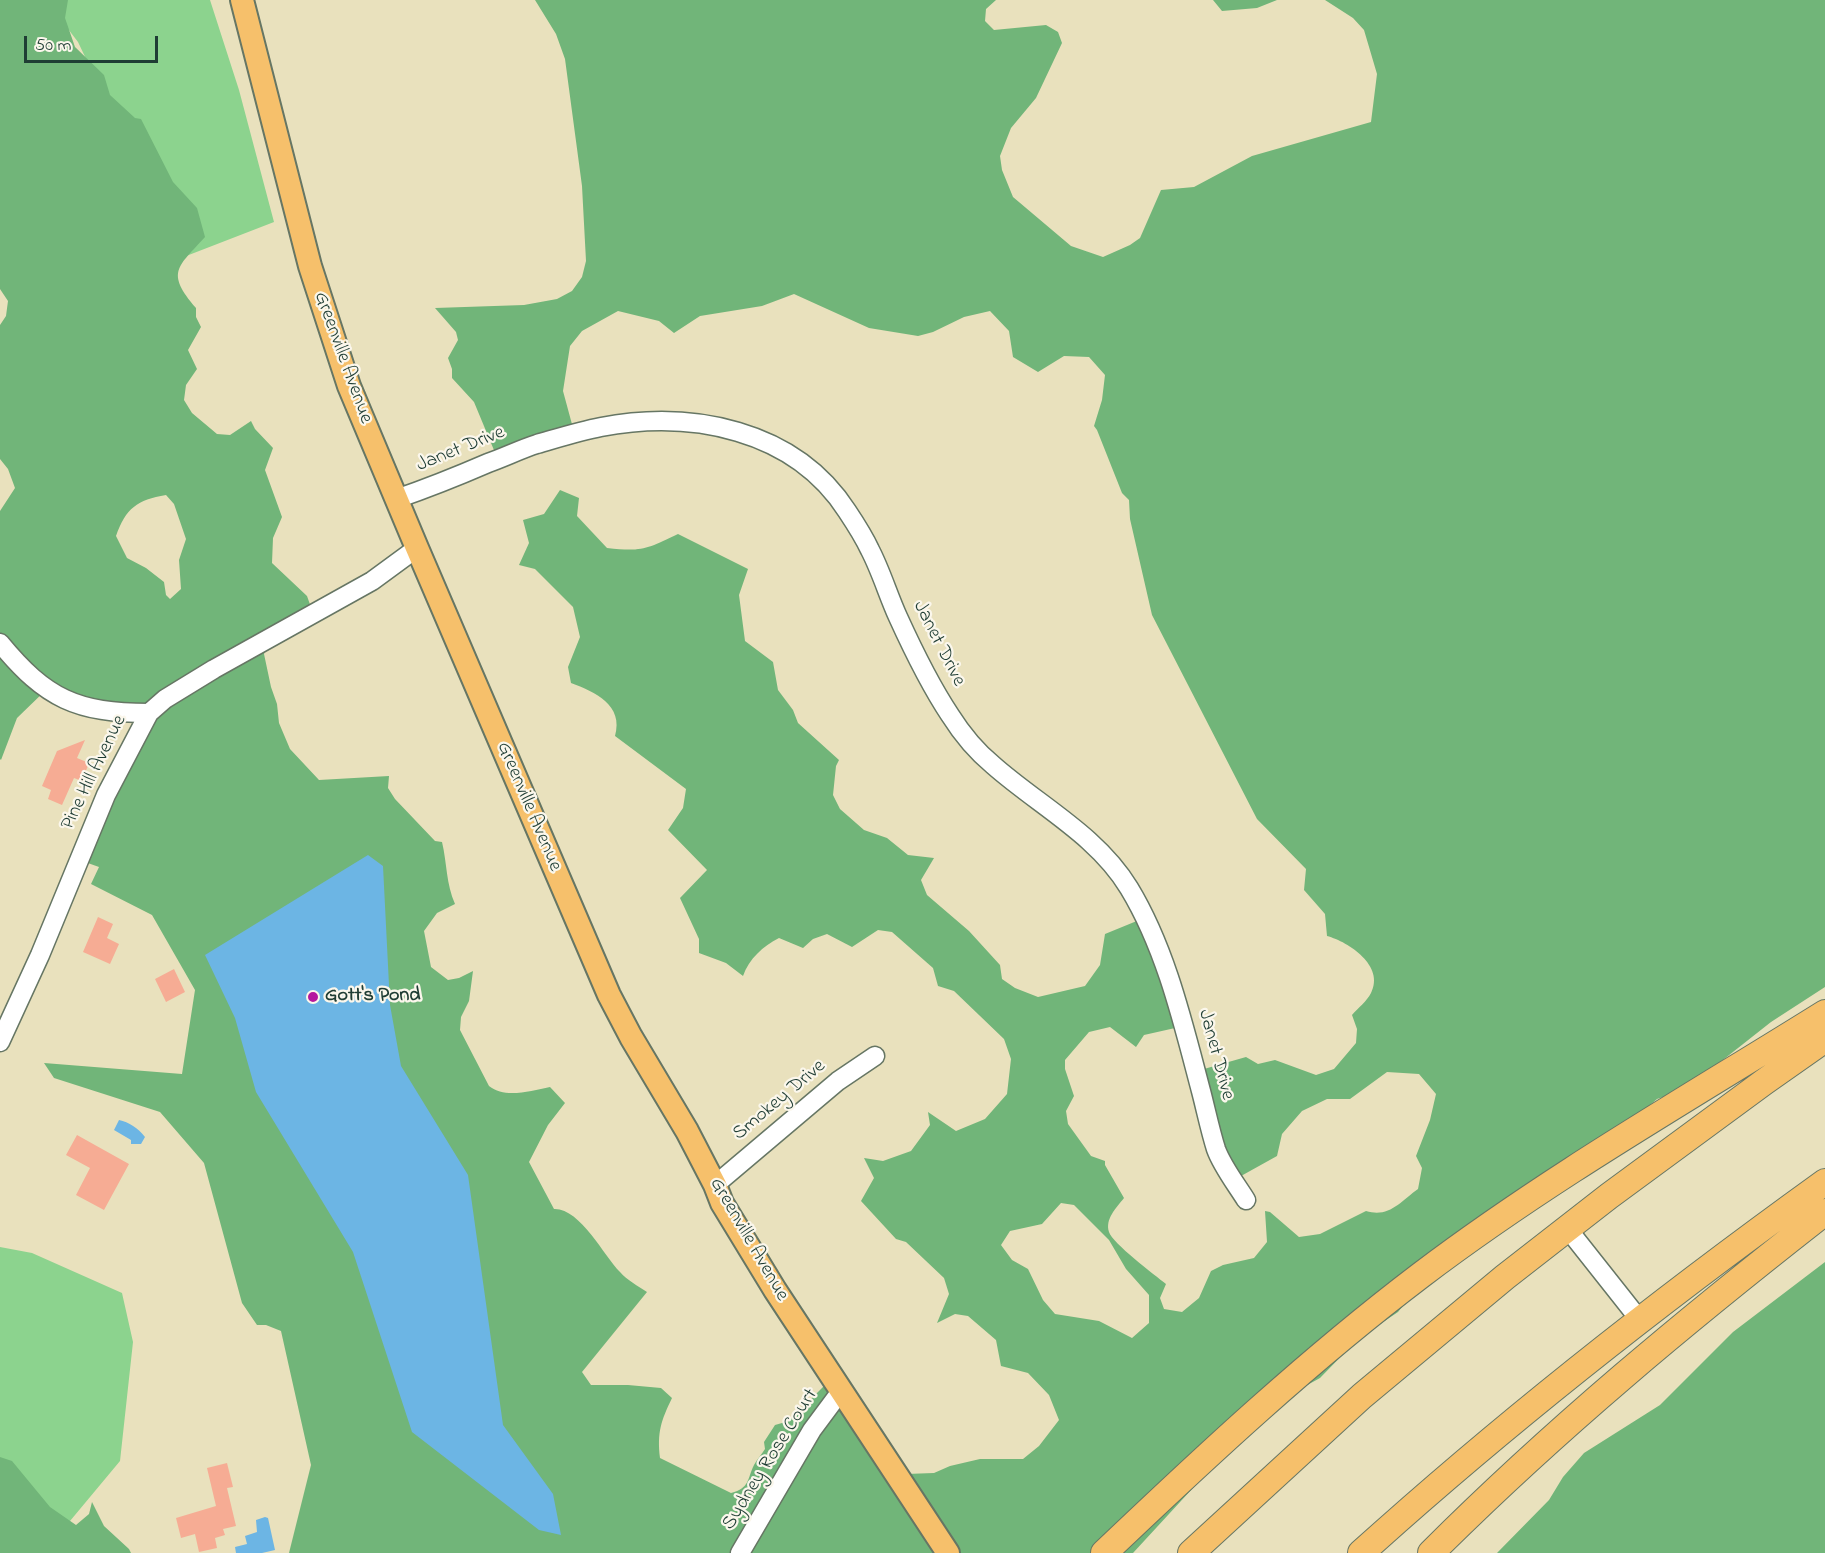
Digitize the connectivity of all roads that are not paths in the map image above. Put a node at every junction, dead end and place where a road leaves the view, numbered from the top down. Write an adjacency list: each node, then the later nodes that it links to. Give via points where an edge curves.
1 (242, 0): 2 (main road, Greenville Avenue, via 325,315)
2 (396, 498): 3 (main road, Greenville Avenue); 12 (street, Janet Drive, via 534,445 601,427 660,421 712,425 748,434 802,462 845,507 870,550 927,676 969,741 1082,836 1113,865 1129,888 1161,956 1179,1009 1217,1152)
3 (417, 548): 5 (street, Pine Hill Avenue, via 372,581 214,669); 11 (main road, Greenville Avenue, via 609,995)
4 (0, 643): 5 (street, via 40,685 64,699 87,708)
5 (149, 713): 8 (street, Pine Hill Avenue, via 106,795)
6 (1825, 1013): 17 (highway, via 1538,1193 1423,1274 1279,1391)
7 (1825, 1040): 14 (highway)
8 (0, 1042)
9 (876, 1056): 11 (street, Smokey Drive, via 838,1081)
10 (1825, 1182): 15 (highway)
11 (715, 1185): 16 (main road, Greenville Avenue, via 755,1257)
12 (1246, 1200)
13 (1825, 1212): 24 (highway, via 1626,1373)
14 (1567, 1228): 15 (street); 22 (highway, via 1406,1358)
15 (1639, 1319): 23 (highway)
16 (841, 1391): 18 (street, Sydney Rose Court, via 812,1430); 19 (main road, Greenville Avenue)
17 (1152, 1507): 20 (highway, via 1111,1529); 21 (highway)
18 (740, 1553)
19 (948, 1553)
20 (1084, 1553)
21 (1104, 1553)
22 (1191, 1553)
23 (1360, 1553)
24 (1431, 1553)

